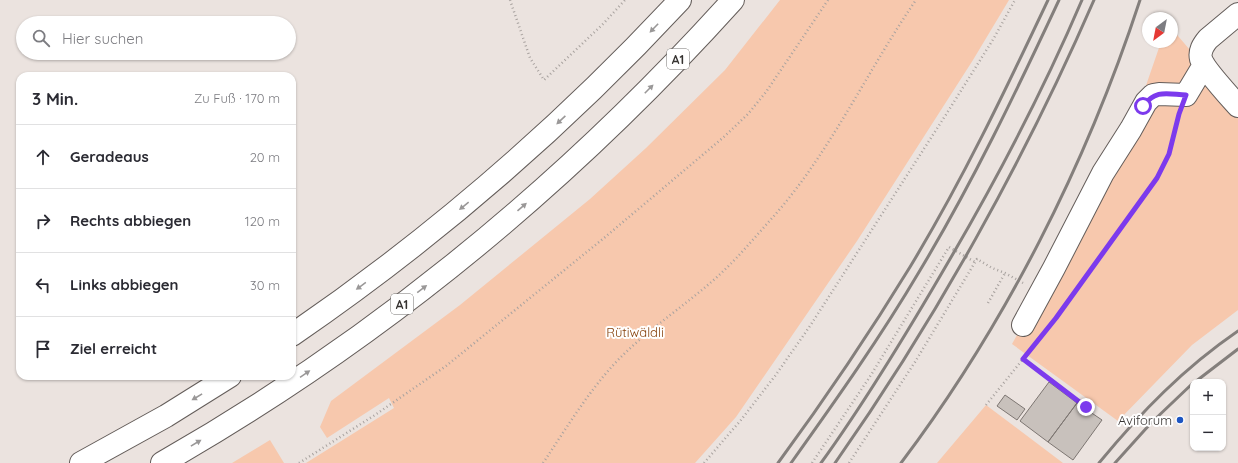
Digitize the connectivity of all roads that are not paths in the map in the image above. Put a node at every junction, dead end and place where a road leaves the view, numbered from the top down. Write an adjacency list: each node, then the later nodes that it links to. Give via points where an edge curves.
1 (680, 0): 7 (main road, one-way to 7, via 593,90 482,191 397,259)
2 (733, 0): 8 (main road, A1, one-way to 2, via 392,312 470,251 549,184 615,122)
3 (1238, 14): 4 (main road, via 1204,44 1201,53)
4 (1204, 65): 5 (main road); 6 (main road, via 1186,95 1156,94 1143,106 1103,173)
5 (1238, 106)
6 (1023, 325)
7 (296, 332)
8 (296, 379)
9 (224, 380): 11 (main road, one-way to 11, via 166,416)
10 (295, 380): 12 (main road, A1, one-way to 10)
11 (81, 463)
12 (162, 463)

